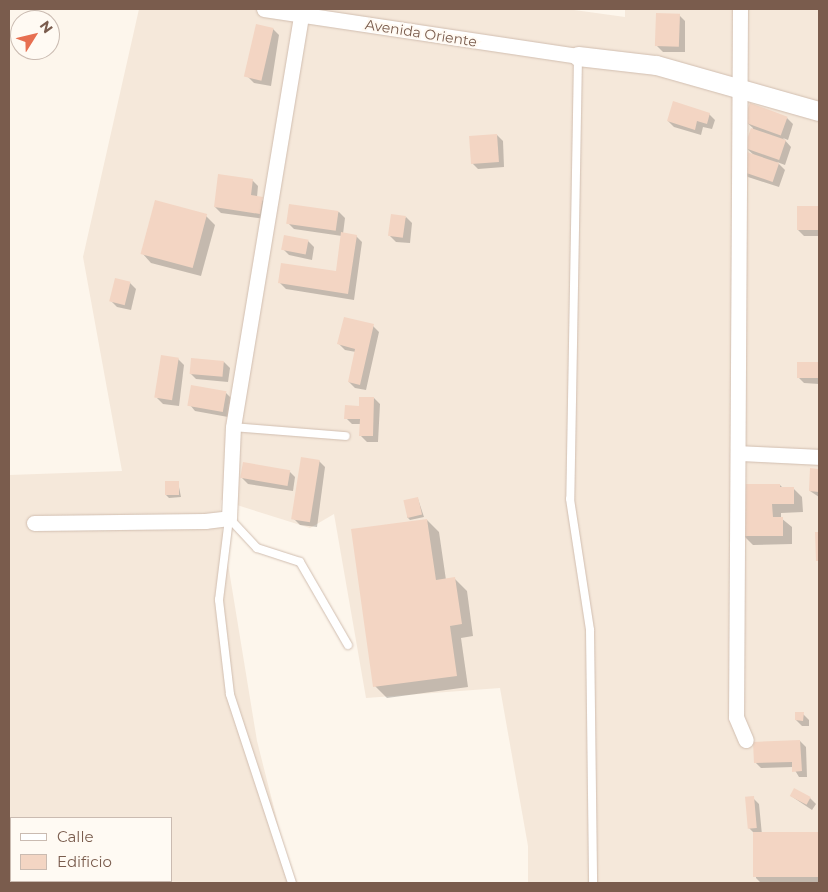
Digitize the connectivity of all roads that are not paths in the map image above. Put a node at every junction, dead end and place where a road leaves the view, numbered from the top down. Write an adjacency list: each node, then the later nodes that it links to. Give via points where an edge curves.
1 (264, 9): 3 (street, Avenida Oriente)
2 (740, 9): 5 (street)
3 (301, 15): 4 (street, Avenida Oriente); 7 (street)
4 (578, 56): 5 (street, via 656,65); 16 (lane, via 570,499 590,630)
5 (740, 86): 6 (street); 9 (street)
6 (819, 111)
7 (233, 428): 8 (lane); 11 (street)
8 (346, 436)
9 (738, 452): 10 (street); 14 (street, via 736,716)
10 (819, 457)
11 (229, 518): 12 (street); 13 (lane, via 257,548 300,562); 15 (lane, via 219,600 230,694)
12 (34, 523)
13 (348, 645)
14 (746, 740)
15 (292, 883)
16 (593, 883)

